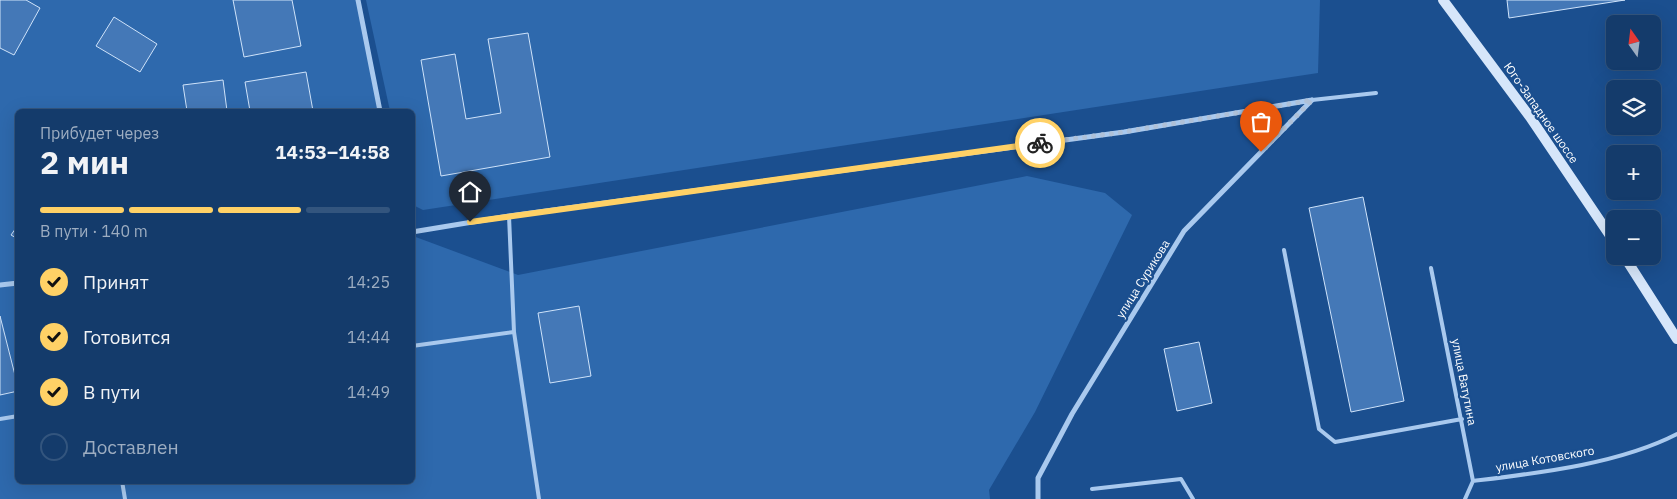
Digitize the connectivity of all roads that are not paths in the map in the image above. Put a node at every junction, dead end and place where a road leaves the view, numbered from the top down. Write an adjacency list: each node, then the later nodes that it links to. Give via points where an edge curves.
1 (358, 0): 5 (street)
2 (1443, 0): 7 (main road, Юго-Западное шоссе, via 1530,117)
3 (1376, 93): 4 (lane)
4 (1312, 100): 6 (street, via 1124,132); 26 (street, улица Сурикова, via 1184,231 1072,414 1038,478)
5 (380, 109)
6 (509, 216): 8 (street); 14 (lane)
7 (1606, 230)
8 (415, 232)
9 (1284, 250): 19 (lane, via 1319,429 1335,442)
10 (1630, 265): 15 (main road)
11 (1431, 268): 19 (lane, улица Ватутина)
12 (15, 283): 13 (street)
13 (0, 285)
14 (514, 332): 16 (lane); 25 (lane)
15 (1677, 339)
16 (415, 346)
17 (15, 416): 18 (lane)
18 (0, 419)
19 (1462, 419): 21 (lane, улица Ватутина)
20 (1677, 434): 21 (lane, улица Котовского, via 1590,463)
21 (1473, 481): 28 (lane)
22 (122, 484): 24 (lane)
23 (1092, 489): 27 (lane, via 1181,479)
24 (125, 499)
25 (539, 499)
26 (1038, 499)
27 (1193, 499)
28 (1466, 499)

